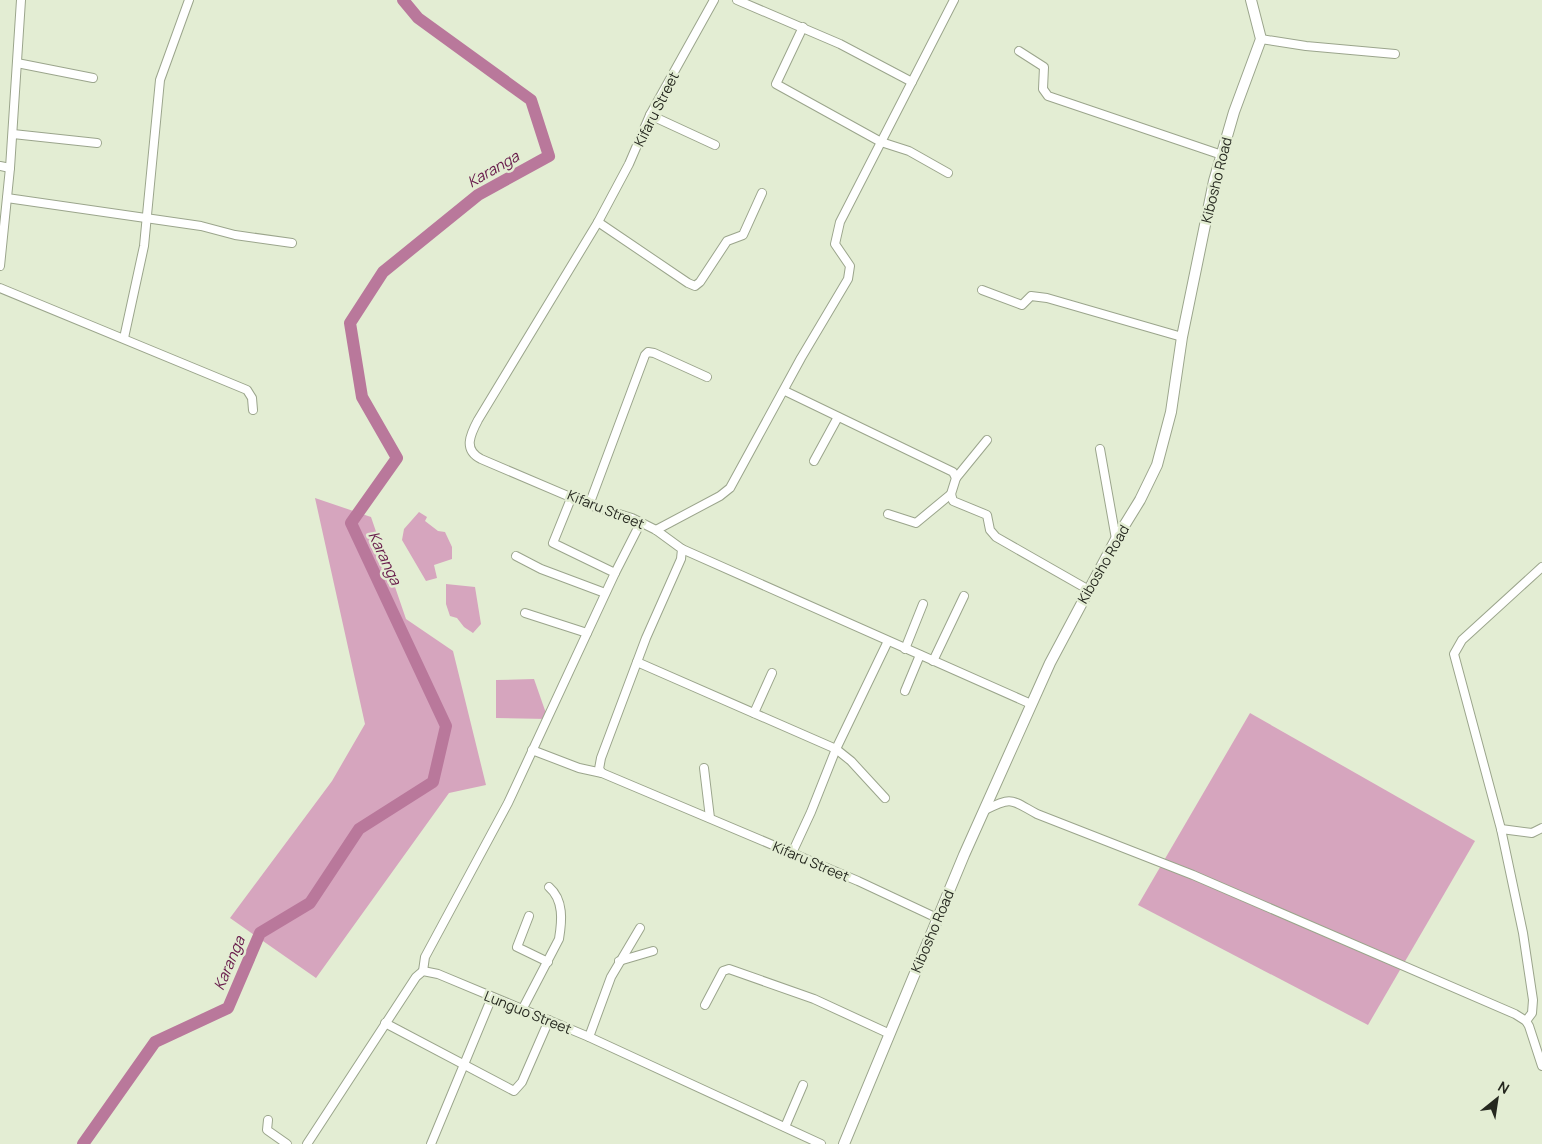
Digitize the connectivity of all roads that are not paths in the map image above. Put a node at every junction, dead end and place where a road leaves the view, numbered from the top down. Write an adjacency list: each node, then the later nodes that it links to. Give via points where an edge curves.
1 (21, 0): 11 (street)
2 (189, 0): 26 (street, via 160,80)
3 (714, 0): 14 (street, Kifaru Street)
4 (737, 0): 7 (street)
5 (954, 0): 13 (street)
6 (1251, 0): 8 (main road)
7 (803, 27): 13 (street); 16 (street, via 776,84)
8 (1261, 39): 10 (street); 19 (main road, Kibosho Road)
9 (1019, 51): 19 (street, via 1044,67 1043,89 1048,96)
10 (1395, 54)
11 (17, 63): 12 (street); 15 (street)
12 (93, 78)
13 (912, 82): 16 (street)
14 (650, 115): 18 (street); 27 (street, Kifaru Street, via 629,164)
15 (13, 134): 17 (street); 21 (street)
16 (881, 142): 22 (street, via 909,151); 35 (street, via 845,209 836,234 836,248 850,266 848,279)
17 (97, 143)
18 (716, 145)
19 (1222, 155): 32 (main road, Kibosho Road, via 1199,248)
20 (0, 166): 21 (street)
21 (10, 168): 24 (street)
22 (948, 173)
23 (762, 193): 27 (street, via 743,235 727,240 695,286)
24 (7, 198): 25 (street); 26 (street)
25 (3, 206): 29 (street)
26 (148, 218): 28 (street); 33 (street)
27 (598, 222): 43 (street, Kifaru Street, via 478,420 469,446 472,453 482,459)
28 (292, 243)
29 (0, 266)
30 (0, 288): 33 (street)
31 (982, 290): 32 (street, via 1022,305 1030,296 1047,298)
32 (1182, 337): 48 (main road, Kibosho Road, via 1162,448 1147,486)
33 (124, 338): 36 (street, via 247,390)
34 (707, 377): 44 (street, via 654,353 648,352 643,356)
35 (785, 391): 37 (street); 47 (street, via 726,493)
36 (253, 410)
37 (838, 417): 40 (street); 41 (street, via 946,468)
38 (987, 440): 41 (street)
39 (1100, 449): 48 (street)
40 (814, 461)
41 (956, 478): 42 (street)
42 (951, 494): 45 (street, via 916,523); 53 (street, via 956,503 987,515 990,530 996,537)
43 (572, 496): 44 (street, Kifaru Street); 52 (street, via 553,543)
44 (588, 505): 46 (street, Kifaru Street)
45 (888, 514)
46 (641, 522): 47 (street, Kifaru Street); 52 (street)
47 (656, 530): 49 (street, Kifaru Street)
48 (1116, 539): 53 (main road, Kibosho Road)
49 (682, 549): 59 (street, Kifaru Street); 63 (street, via 681,559)
50 (516, 556): 54 (street)
51 (1541, 570): 76 (street, via 1462,640 1454,651)
52 (615, 573): 54 (street)
53 (1088, 590): 66 (main road, Kibosho Road)
54 (605, 593): 58 (street)
55 (964, 596): 62 (street)
56 (923, 604): 60 (street)
57 (525, 612): 58 (street)
58 (587, 632): 69 (street)
59 (888, 641): 60 (street, Kifaru Street); 68 (street)
60 (905, 649): 61 (street, Kifaru Street)
61 (920, 655): 62 (street, Kifaru Street); 65 (street)
62 (933, 661): 66 (street, Kifaru Street)
63 (637, 662): 67 (street); 71 (street, via 601,758 599,769)
64 (772, 674): 67 (street)
65 (905, 691)
66 (1031, 704): 73 (main road, Kibosho Road)
67 (754, 713): 68 (street)
68 (836, 749): 72 (street); 77 (street)
69 (532, 750): 71 (street, Kifaru Street); 85 (street, via 508,803 425,957)
70 (704, 768): 74 (street)
71 (602, 773): 74 (street, Kifaru Street)
72 (885, 798)
73 (985, 810): 80 (main road, Kibosho Road); 90 (street, via 1001,802 1016,802 1037,814 1193,876)
74 (710, 818): 77 (street, Kifaru Street)
75 (1542, 828): 76 (street, via 1532,833)
76 (1501, 829): 90 (street, via 1533,1000 1532,1013)
77 (792, 853): 80 (street, Kifaru Street)
78 (549, 887): 84 (street, via 558,896 561,927)
79 (529, 916): 84 (street, via 518,947)
80 (937, 918): 92 (main road, Kibosho Road)
81 (640, 928): 83 (street)
82 (653, 951): 83 (street)
83 (619, 961): 93 (street, via 604,992)
84 (548, 962): 88 (street)
85 (423, 971): 86 (street, Lunguo Street); 91 (street, via 416,976)
86 (492, 997): 88 (street, Lunguo Street); 94 (street)
87 (705, 1005): 92 (street, via 723,971 729,969 814,999)
88 (523, 1008): 89 (street, Lunguo Street)
89 (549, 1020): 93 (street, Lunguo Street); 94 (street, via 522,1082 514,1091)
90 (1526, 1021): 95 (street)
91 (385, 1023): 94 (street); 100 (street)
92 (890, 1034): 103 (main road, Kibosho Road)
93 (589, 1037): 98 (street, Lunguo Street)
94 (464, 1063): 101 (street)
95 (1542, 1066)
96 (803, 1085): 98 (street)
97 (268, 1120): 99 (street, via 267,1130)
98 (785, 1127): 102 (street, Lunguo Street)
99 (287, 1144)
100 (307, 1144)
101 (431, 1144)
102 (821, 1144)
103 (844, 1144)

